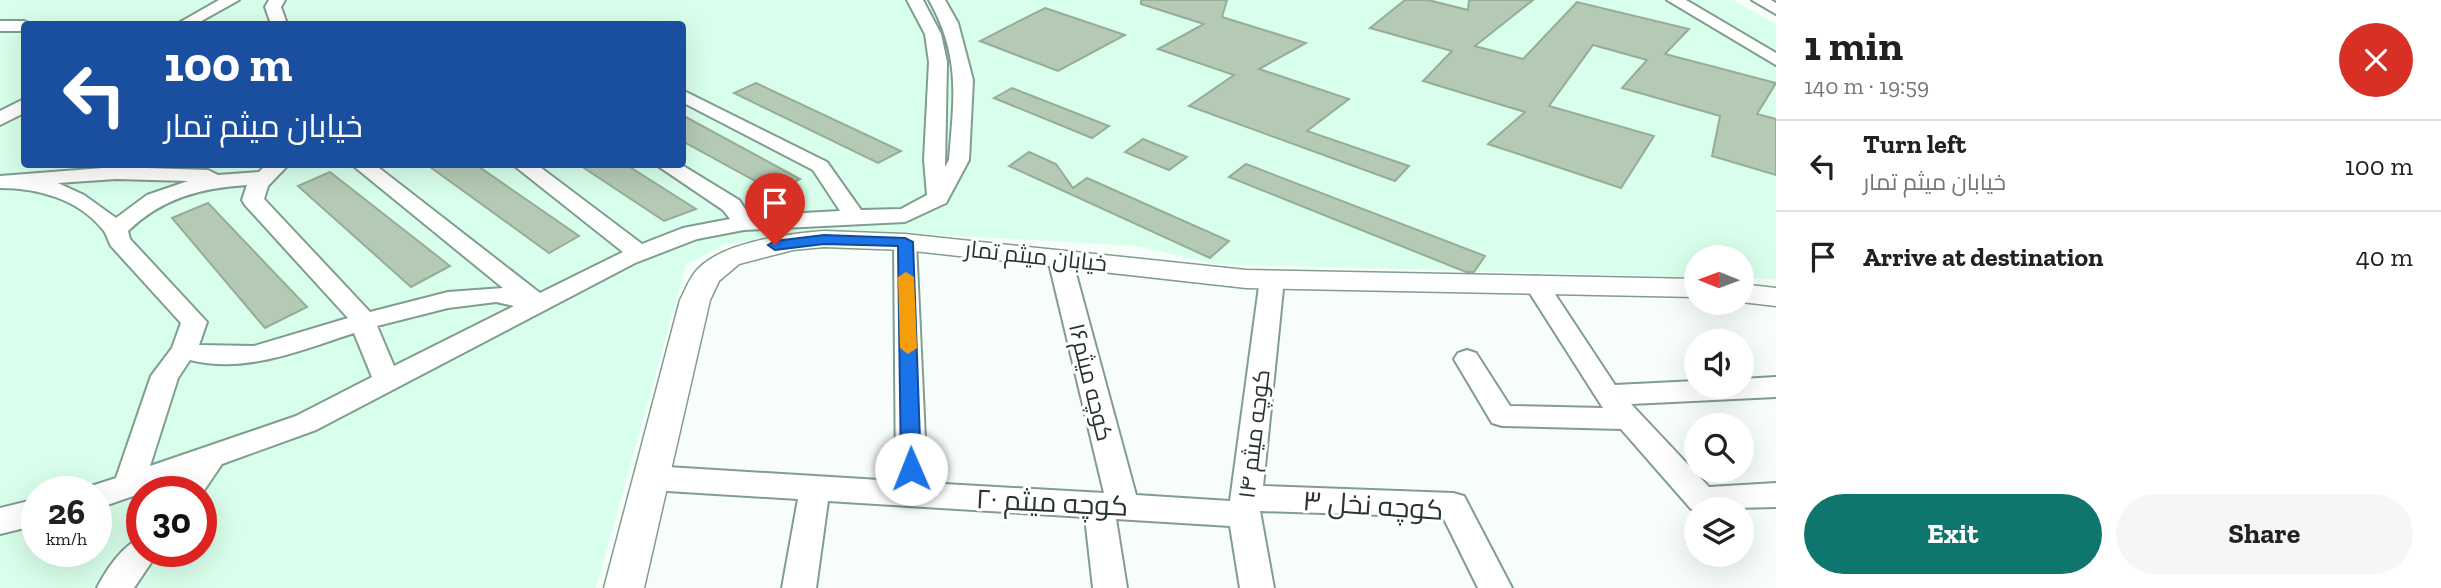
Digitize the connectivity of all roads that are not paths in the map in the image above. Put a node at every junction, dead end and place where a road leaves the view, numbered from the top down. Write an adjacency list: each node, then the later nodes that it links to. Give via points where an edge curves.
1 (277, 0): 8 (street, via 273,7)
2 (915, 0): 24 (street, via 933,34 938,62 934,160)
3 (937, 0): 24 (street, via 950,23 964,80 959,160)
4 (1675, 0): 11 (street)
5 (223, 1): 6 (street); 7 (street)
6 (173, 21)
7 (190, 21)
8 (278, 21)
9 (0, 26): 10 (street)
10 (21, 26)
11 (1776, 60)
12 (21, 95): 14 (street)
13 (686, 97): 25 (street, via 820,166)
14 (0, 106)
15 (21, 107): 16 (street)
16 (0, 119)
17 (367, 168): 36 (street)
18 (527, 168): 29 (street)
19 (671, 168): 26 (street, via 731,205)
20 (272, 171): 21 (street); 37 (street, via 258,184 253,200)
21 (226, 178): 22 (street, via 150,172); 27 (street, via 181,190 141,208)
22 (25, 180): 23 (street); 27 (street, via 83,201)
23 (0, 182)
24 (938, 198): 25 (street, via 905,215)
25 (855, 217): 26 (street)
26 (744, 223): 29 (street, via 691,233)
27 (116, 230): 38 (street, via 119,241 194,322)
28 (905, 242): 30 (street, خیابان میثم تمار); 48 (street, خیابان میثم تمار, via 793,242 729,258 707,276 695,300); 50 (street)
29 (639, 253): 36 (street)
30 (1060, 259): 31 (street, خیابان میثم تمار); 52 (street, کوچه میثم۱۶)
31 (1272, 279): 32 (street, خیابان میثم تمار); 53 (street, کوچه میثم ۱۴)
32 (1536, 284): 33 (street, خیابان میثم تمار); 42 (street)
33 (1684, 288)
34 (1754, 294): 35 (street)
35 (1776, 297)
36 (540, 304): 37 (street, via 496,294 448,300); 40 (street)
37 (362, 322): 38 (street, via 255,355 205,355); 40 (street)
38 (184, 350): 45 (street, via 165,376)
39 (1467, 359): 43 (street, via 1503,416)
40 (387, 382): 44 (street, via 306,423)
41 (1776, 387): 42 (street)
42 (1607, 395): 43 (street)
43 (1630, 419): 51 (street, via 1702,500)
44 (211, 457): 46 (street); 47 (street)
45 (132, 476)
46 (158, 476)
47 (198, 476)
48 (651, 478): 49 (street, کوچه میثم ۲۰); 58 (street, خیابان میثم تمار)
49 (815, 486): 50 (street, کوچه میثم ۲۰); 59 (street)
50 (912, 494): 52 (street, کوچه میثم ۲۰)
51 (1776, 495)
52 (1111, 506): 53 (street, کوچه میثم ۲۰); 60 (street, کوچه میثم۱۶)
53 (1245, 506): 61 (street, کوچه میثم ۱۴); 62 (street, کوچه نخل ۳, via 1453,505)
54 (21, 516): 55 (street)
55 (0, 521)
56 (130, 567): 57 (street)
57 (114, 588)
58 (624, 588)
59 (799, 588)
60 (1110, 588)
61 (1256, 588)
62 (1495, 588)

